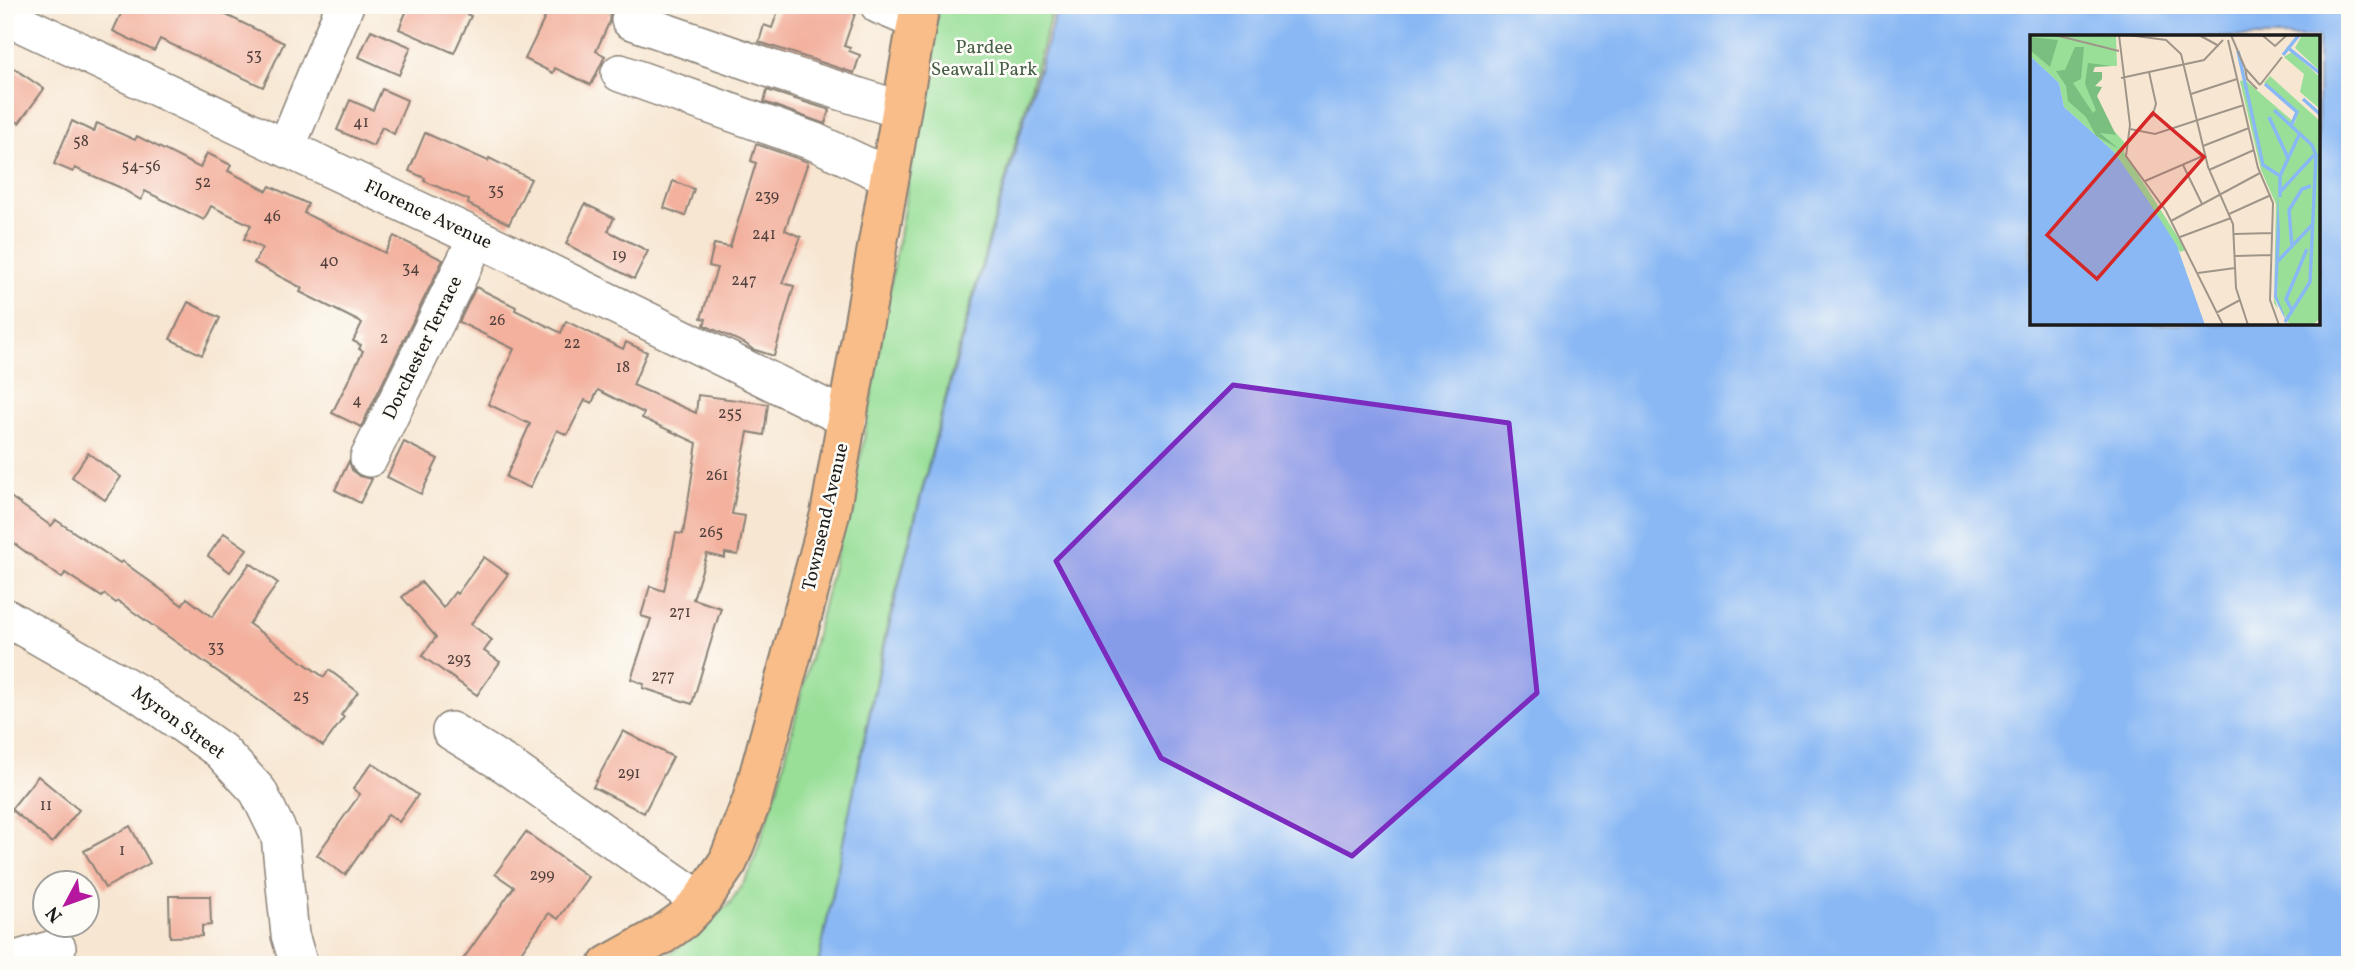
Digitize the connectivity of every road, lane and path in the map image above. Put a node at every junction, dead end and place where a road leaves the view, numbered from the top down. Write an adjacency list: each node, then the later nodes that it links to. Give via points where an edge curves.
1 (345, 5): 8 (street)
2 (879, 5): 3 (street)
3 (918, 13): 7 (main road, Townsend Avenue)
4 (5, 16): 8 (street, Florence Avenue)
5 (630, 20): 7 (street)
6 (620, 73): 9 (street, via 815,142)
7 (901, 110): 9 (main road, Townsend Avenue)
8 (286, 148): 10 (street, Florence Avenue)
9 (890, 177): 11 (main road, Townsend Avenue)
10 (477, 238): 11 (street, Florence Avenue); 12 (street, Dorchester Terrace)
11 (848, 419): 15 (main road, Townsend Avenue, via 830,514 755,788 728,862)
12 (369, 458)
13 (5, 617): 18 (street, Myron Street, via 143,696 221,751 258,791 280,836 290,935)
14 (451, 731): 15 (street)
15 (701, 901): 19 (main road, Townsend Avenue, via 662,935)
16 (57, 948): 17 (street)
17 (5, 963)
18 (299, 965)
19 (608, 965)

